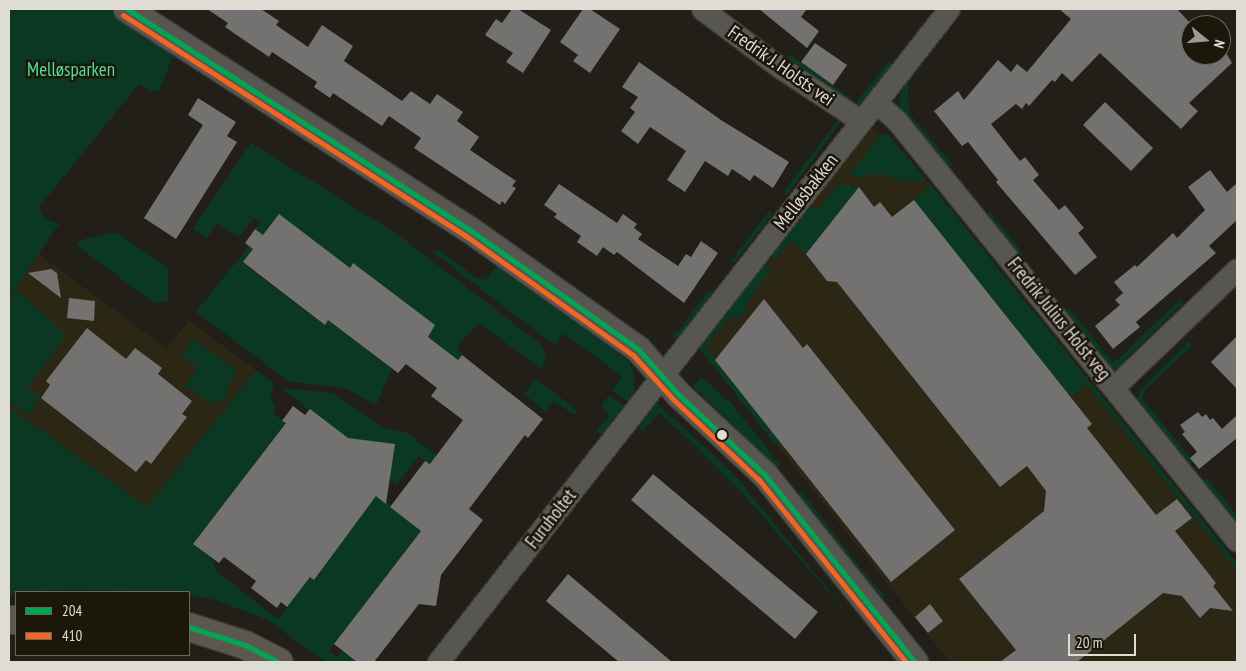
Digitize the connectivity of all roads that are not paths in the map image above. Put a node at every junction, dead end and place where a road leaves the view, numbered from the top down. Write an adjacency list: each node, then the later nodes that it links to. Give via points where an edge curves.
1 (127, 9): 7 (street, via 470,230 638,349)
2 (702, 9): 5 (street, Fredrik J. Holsts vei, via 788,73)
3 (949, 9): 4 (street, Melløsbakken)
4 (876, 102): 5 (street, Melløsbakken); 8 (street, Fredrik Julius Holst veg, via 897,121)
5 (861, 120): 7 (street, Melløsbakken)
6 (1237, 269): 8 (street)
7 (663, 375): 12 (street, Furuholtet); 13 (street, via 679,395 765,475)
8 (1114, 388): 9 (street, Fredrik Julius Holst veg)
9 (1237, 541)
10 (190, 627): 11 (main road, via 245,645)
11 (279, 662)
12 (438, 662)
13 (915, 662)

